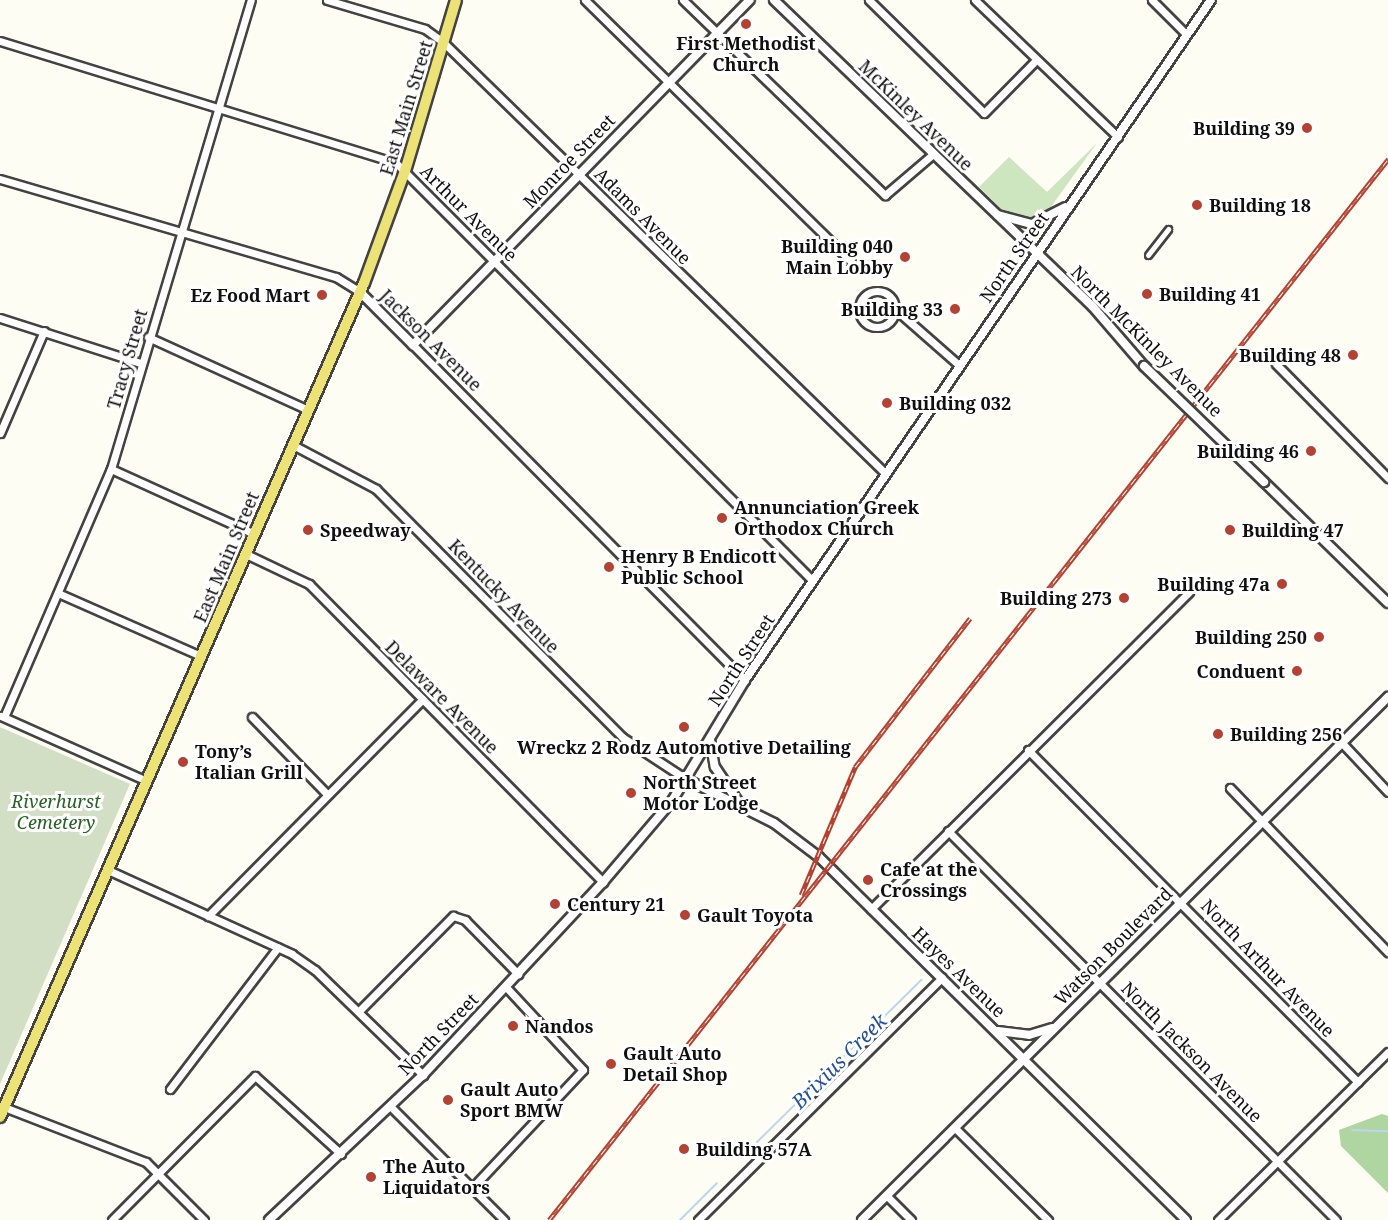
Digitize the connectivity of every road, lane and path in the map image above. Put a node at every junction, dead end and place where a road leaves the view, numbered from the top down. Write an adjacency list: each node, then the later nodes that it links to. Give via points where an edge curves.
1 (251, 0): 18 (street, Tracy Street)
2 (327, 0): 15 (street, Adams Avenue, via 425,29)
3 (456, 0): 15 (main road, East Main Street)
4 (585, 0): 17 (street)
5 (683, 0): 12 (street)
6 (750, 0): 12 (street, Monroe Street)
7 (774, 0): 20 (street, McKinley Avenue)
8 (869, 0): 16 (street, via 984,113)
9 (975, 0): 16 (street)
10 (1152, 0): 13 (street)
11 (1211, 0): 13 (street, North Street)
12 (717, 33): 17 (street, Monroe Street); 20 (street, via 885,195)
13 (1187, 35): 19 (street, North Street)
14 (0, 41): 18 (street, Arthur Avenue)
15 (443, 42): 21 (main road, East Main Street); 22 (street, Adams Avenue)
16 (1036, 60): 19 (street)
17 (668, 82): 22 (street, Monroe Street); 31 (street)
18 (218, 106): 21 (street, Arthur Avenue, via 379,155); 27 (street, Tracy Street)
19 (1118, 136): 24 (street, North Street)
20 (933, 154): 25 (street, McKinley Avenue)
21 (405, 171): 30 (street, Arthur Avenue); 32 (main road, East Main Street)
22 (579, 174): 30 (street, Monroe Street); 45 (street, Adams Avenue)
23 (0, 178): 27 (street, Jackson Avenue)
24 (1075, 199): 25 (street, via 1052,218 1032,224); 28 (street, North Street)
25 (994, 213): 28 (street, McKinley Avenue)
26 (1168, 229): 29 (street)
27 (180, 232): 32 (street, Jackson Avenue, via 336,277); 36 (street, Tracy Street)
28 (1036, 254): 40 (street, North Street); 52 (street, North McKinley Avenue, bridge, via 1144,366)
29 (1148, 255)
30 (495, 261): 37 (street, Monroe Street); 49 (street, Arthur Avenue)
31 (854, 264)
32 (360, 292): 37 (street, Jackson Avenue); 41 (main road, East Main Street)
33 (895, 309): 33 (street, via 889,296 875,291 862,298 858,310 863,321 879,327 890,321); 40 (street)
34 (0, 318): 35 (street)
35 (44, 331): 38 (street); 42 (street)
36 (148, 337): 38 (street, Tracy Street); 41 (street)
37 (413, 345): 54 (street, Jackson Avenue)
38 (140, 363): 44 (street, Tracy Street)
39 (1276, 364): 46 (street)
40 (959, 365): 45 (street, North Street)
41 (308, 410): 43 (main road, East Main Street)
42 (0, 433)
43 (293, 445): 47 (main road, East Main Street); 62 (street, Kentucky Avenue, via 376,489 622,737)
44 (111, 469): 47 (street); 51 (street, Tracy Street)
45 (885, 473): 49 (street, North Street)
46 (1388, 478)
47 (254, 534): 48 (main road, East Main Street)
48 (246, 554): 53 (main road, East Main Street); 56 (street, Delaware Avenue, via 309,584)
49 (813, 580): 54 (street, North Street)
50 (1189, 592): 61 (street)
51 (58, 593): 53 (street); 57 (street, Tracy Street)
52 (1388, 603)
53 (201, 656): 63 (main road, East Main Street)
54 (746, 680): 59 (street, North Street)
55 (1388, 696): 60 (street, Watson Boulevard)
56 (423, 699): 66 (street); 71 (street, Delaware Avenue)
57 (2, 716): 63 (street)
58 (252, 717): 66 (street)
59 (710, 739): 62 (street, North Street); 67 (street, via 724,786)
60 (1342, 743): 65 (street); 68 (street, Watson Boulevard)
61 (1028, 750): 69 (street); 72 (street, North Arthur Avenue, via 1125,853 1145,863)
62 (686, 779): 67 (street, Hayes Avenue); 71 (street, North Street)
63 (147, 781): 70 (main road, East Main Street)
64 (1230, 788): 68 (street)
65 (1388, 792)
66 (326, 793): 74 (street)
67 (746, 809): 73 (street, Hayes Avenue, via 806,846)
68 (1261, 822): 72 (street, Watson Boulevard); 76 (street)
69 (948, 831): 73 (street); 79 (street, North Jackson Avenue)
70 (108, 870): 74 (street); 90 (main road, East Main Street)
71 (603, 882): 77 (street, North Street)
72 (1183, 900): 79 (street, Watson Boulevard); 87 (street, North Arthur Avenue)
73 (871, 909): 78 (street, Hayes Avenue)
74 (208, 916): 75 (street)
75 (278, 946): 81 (street, via 315,970); 88 (street)
76 (1388, 952)
77 (518, 974): 80 (street, North Street); 81 (street, via 465,920 453,916)
78 (942, 978): 83 (street, Hayes Avenue); 101 (street)
79 (1101, 981): 82 (street, Watson Boulevard); 93 (street, North Jackson Avenue)
80 (506, 987): 86 (street, North Street); 95 (street, via 583,1070)
81 (359, 1011): 86 (street)
82 (1058, 1025): 83 (street, via 1029,1035); 85 (street, Watson Boulevard)
83 (995, 1030): 85 (street, Hayes Avenue)
84 (1388, 1052): 87 (street)
85 (1024, 1059): 91 (street, Watson Boulevard); 105 (street, Hayes Avenue)
86 (423, 1075): 89 (street, North Street)
87 (1358, 1082): 93 (street)
88 (170, 1089)
89 (391, 1107): 92 (street, North Street); 95 (street)
90 (2, 1112): 94 (street)
91 (955, 1128): 96 (street, Watson Boulevard); 104 (street)
92 (341, 1154): 94 (street, via 263,1079 249,1078); 99 (street, North Street)
93 (1278, 1162): 106 (street); 107 (street, North Jackson Avenue)
94 (159, 1171): 97 (street); 98 (street)
95 (472, 1188): 100 (street)
96 (886, 1196): 102 (street, Watson Boulevard); 103 (street)
97 (112, 1220)
98 (204, 1220)
99 (269, 1220)
100 (504, 1220)
101 (698, 1220)
102 (862, 1220)
103 (911, 1220)
104 (1048, 1220)
105 (1186, 1220)
106 (1218, 1220)
107 (1336, 1220)

